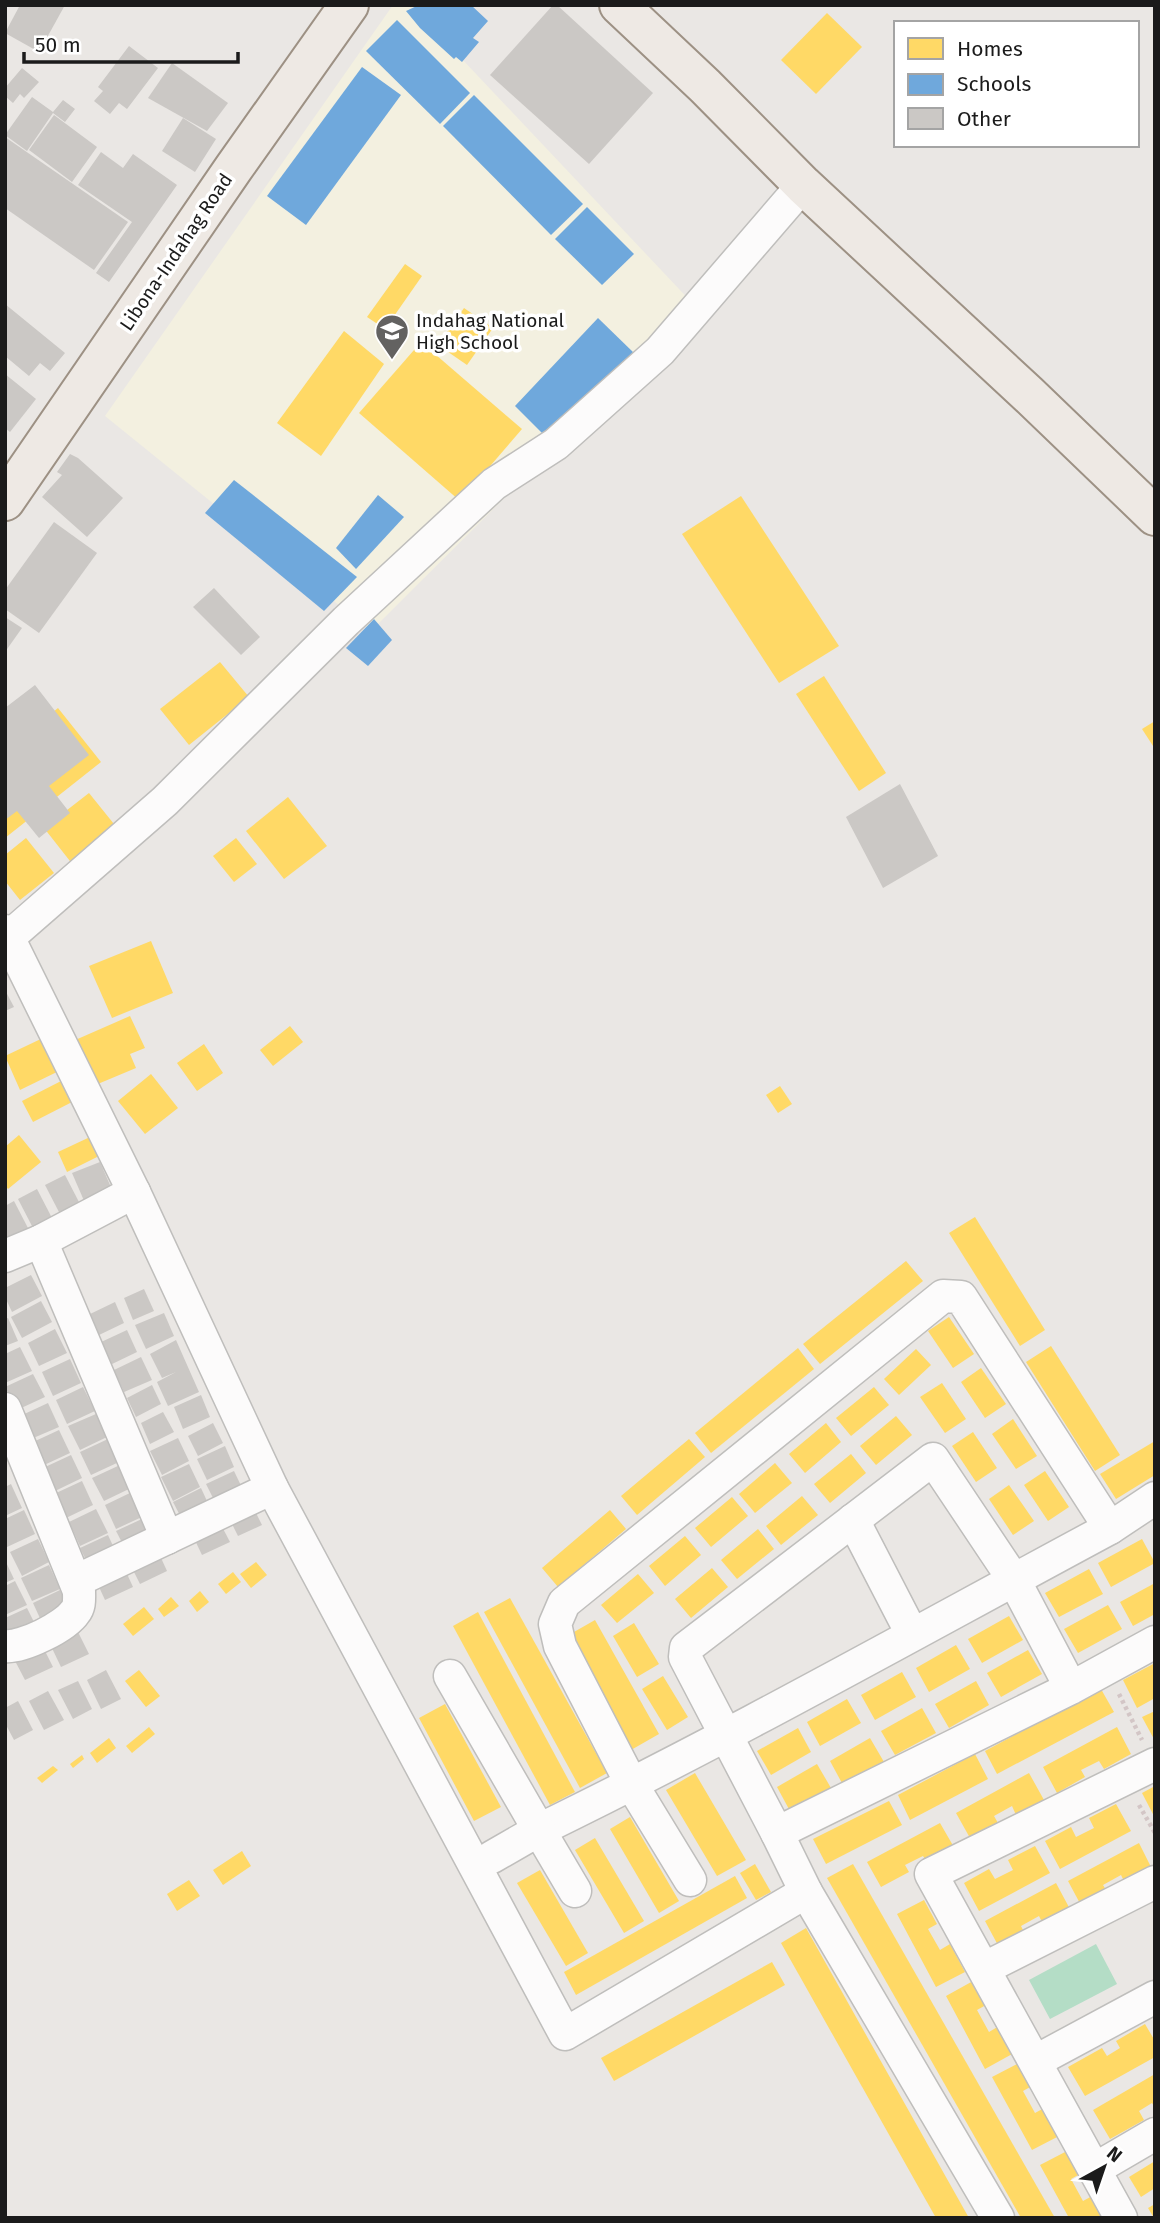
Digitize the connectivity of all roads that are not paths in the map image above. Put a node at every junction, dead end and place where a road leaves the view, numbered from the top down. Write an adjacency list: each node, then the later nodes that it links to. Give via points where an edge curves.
1 (349, 5): 4 (main road, Libona-Indahag Road)
2 (619, 5): 3 (main road)
3 (803, 185): 5 (main road); 6 (street, via 660,351 556,444 494,485 346,621 165,801)
4 (5, 501)
5 (1155, 516)
6 (7, 934): 7 (street)
7 (134, 1192): 8 (street); 11 (street)
8 (41, 1241): 9 (street); 15 (street)
9 (5, 1256)
10 (5, 1409): 17 (street)
11 (272, 1488): 15 (street); 32 (street, via 565,2034)
12 (1155, 1498): 14 (street)
13 (853, 1520): 16 (street, via 933,1460); 18 (street); 23 (street, via 686,1648 685,1657)
14 (1110, 1528): 16 (street); 25 (street, via 961,1297 943,1296 564,1602 555,1624 560,1646)
15 (167, 1538): 17 (street)
16 (1014, 1580): 18 (street); 22 (street)
17 (76, 1581): 20 (street, via 79,1605 74,1615 20,1647)
18 (912, 1634): 23 (street)
19 (1155, 1642): 22 (street)
20 (5, 1646)
21 (450, 1676): 26 (street)
22 (1072, 1688): 27 (street)
23 (726, 1736): 25 (street); 27 (street)
24 (1154, 1764): 33 (street, via 931,1874)
25 (632, 1785): 26 (street); 29 (street)
26 (539, 1830): 28 (street); 31 (street)
27 (777, 1833): 32 (street)
28 (492, 1857)
29 (690, 1880)
30 (1155, 1882): 33 (street)
31 (575, 1891)
32 (806, 1892): 38 (street)
33 (985, 1968): 35 (street)
34 (1155, 1997): 35 (street)
35 (1036, 2061): 37 (street)
36 (1155, 2133): 37 (street)
37 (1094, 2169): 39 (street)
38 (998, 2218)
39 (1121, 2218)

